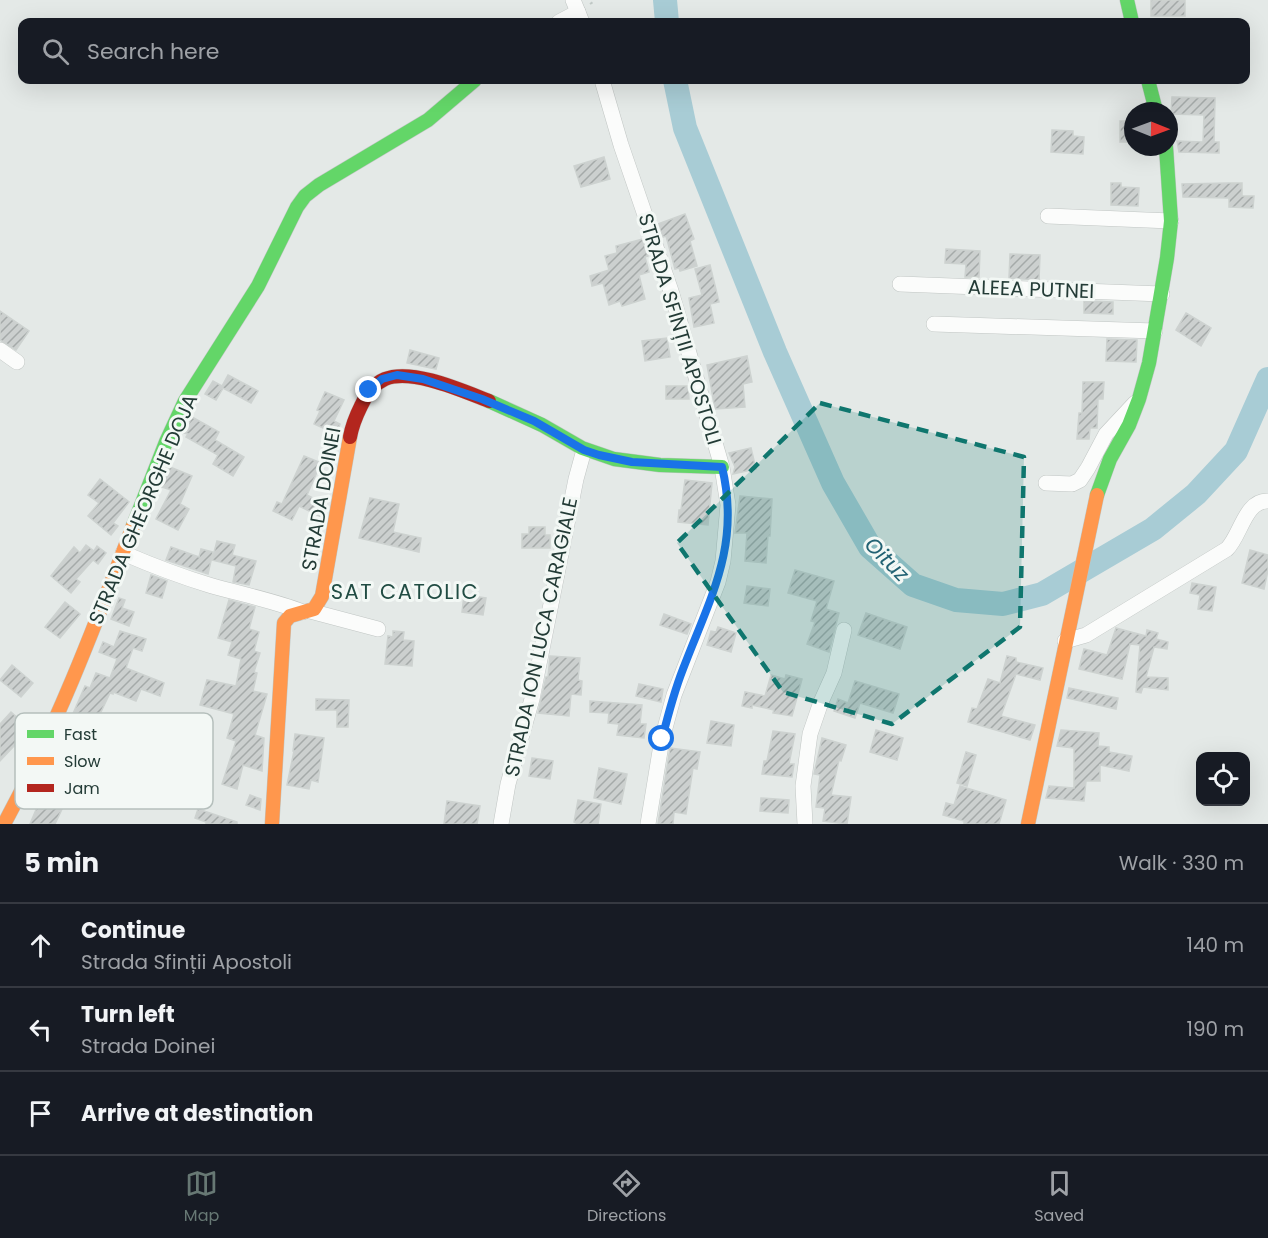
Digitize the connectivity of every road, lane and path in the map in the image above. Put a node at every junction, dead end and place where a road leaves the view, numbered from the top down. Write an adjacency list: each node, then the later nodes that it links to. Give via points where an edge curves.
1 (1126, 0): 2 (street)
2 (1131, 18)
3 (470, 84): 21 (street, STRADA GHEORGHE DOJA, via 428,120 319,185 301,201 258,286 185,401)
4 (603, 84): 18 (street, STRADA SFINȚII APOSTOLI, via 671,291)
5 (1149, 84): 6 (street)
6 (1154, 102)
7 (1167, 156): 9 (street)
8 (1048, 216): 9 (street)
9 (1171, 221): 11 (street)
10 (900, 284): 11 (street, ALEEA PUTNEI)
11 (1162, 294): 13 (street)
12 (934, 324): 13 (street)
13 (1155, 331): 16 (street)
14 (0, 350): 15 (street)
15 (17, 362)
16 (1139, 399): 19 (street, via 1106,434 1080,480 1072,484); 25 (street, via 1110,459 1095,502)
17 (584, 450): 18 (street, STRADA DOINEI, via 613,460); 22 (street, STRADA DOINEI, via 534,421 482,399 409,376 382,379 369,390 351,430 325,587 315,608); 30 (street, STRADA ION LUCA CARAGIALE, via 532,699)
18 (722, 467): 31 (street, STRADA SFINȚII APOSTOLI, via 728,505 727,542 718,582 674,695 662,739)
19 (1046, 483)
20 (1268, 501): 25 (street, via 1252,506 1227,549 1086,635)
21 (123, 553): 22 (street, via 163,570); 26 (street, STRADA GHEORGHE DOJA)
22 (306, 612): 23 (street); 29 (street, STRADA DOINEI, via 286,617 282,631)
23 (378, 629)
24 (844, 630): 32 (street, via 834,673 810,734 803,786)
25 (1066, 637): 33 (street)
26 (59, 713)
27 (15, 804): 28 (street, STRADA GHEORGHE DOJA)
28 (4, 824)
29 (272, 824)
30 (501, 824)
31 (648, 824)
32 (805, 824)
33 (1028, 824)

